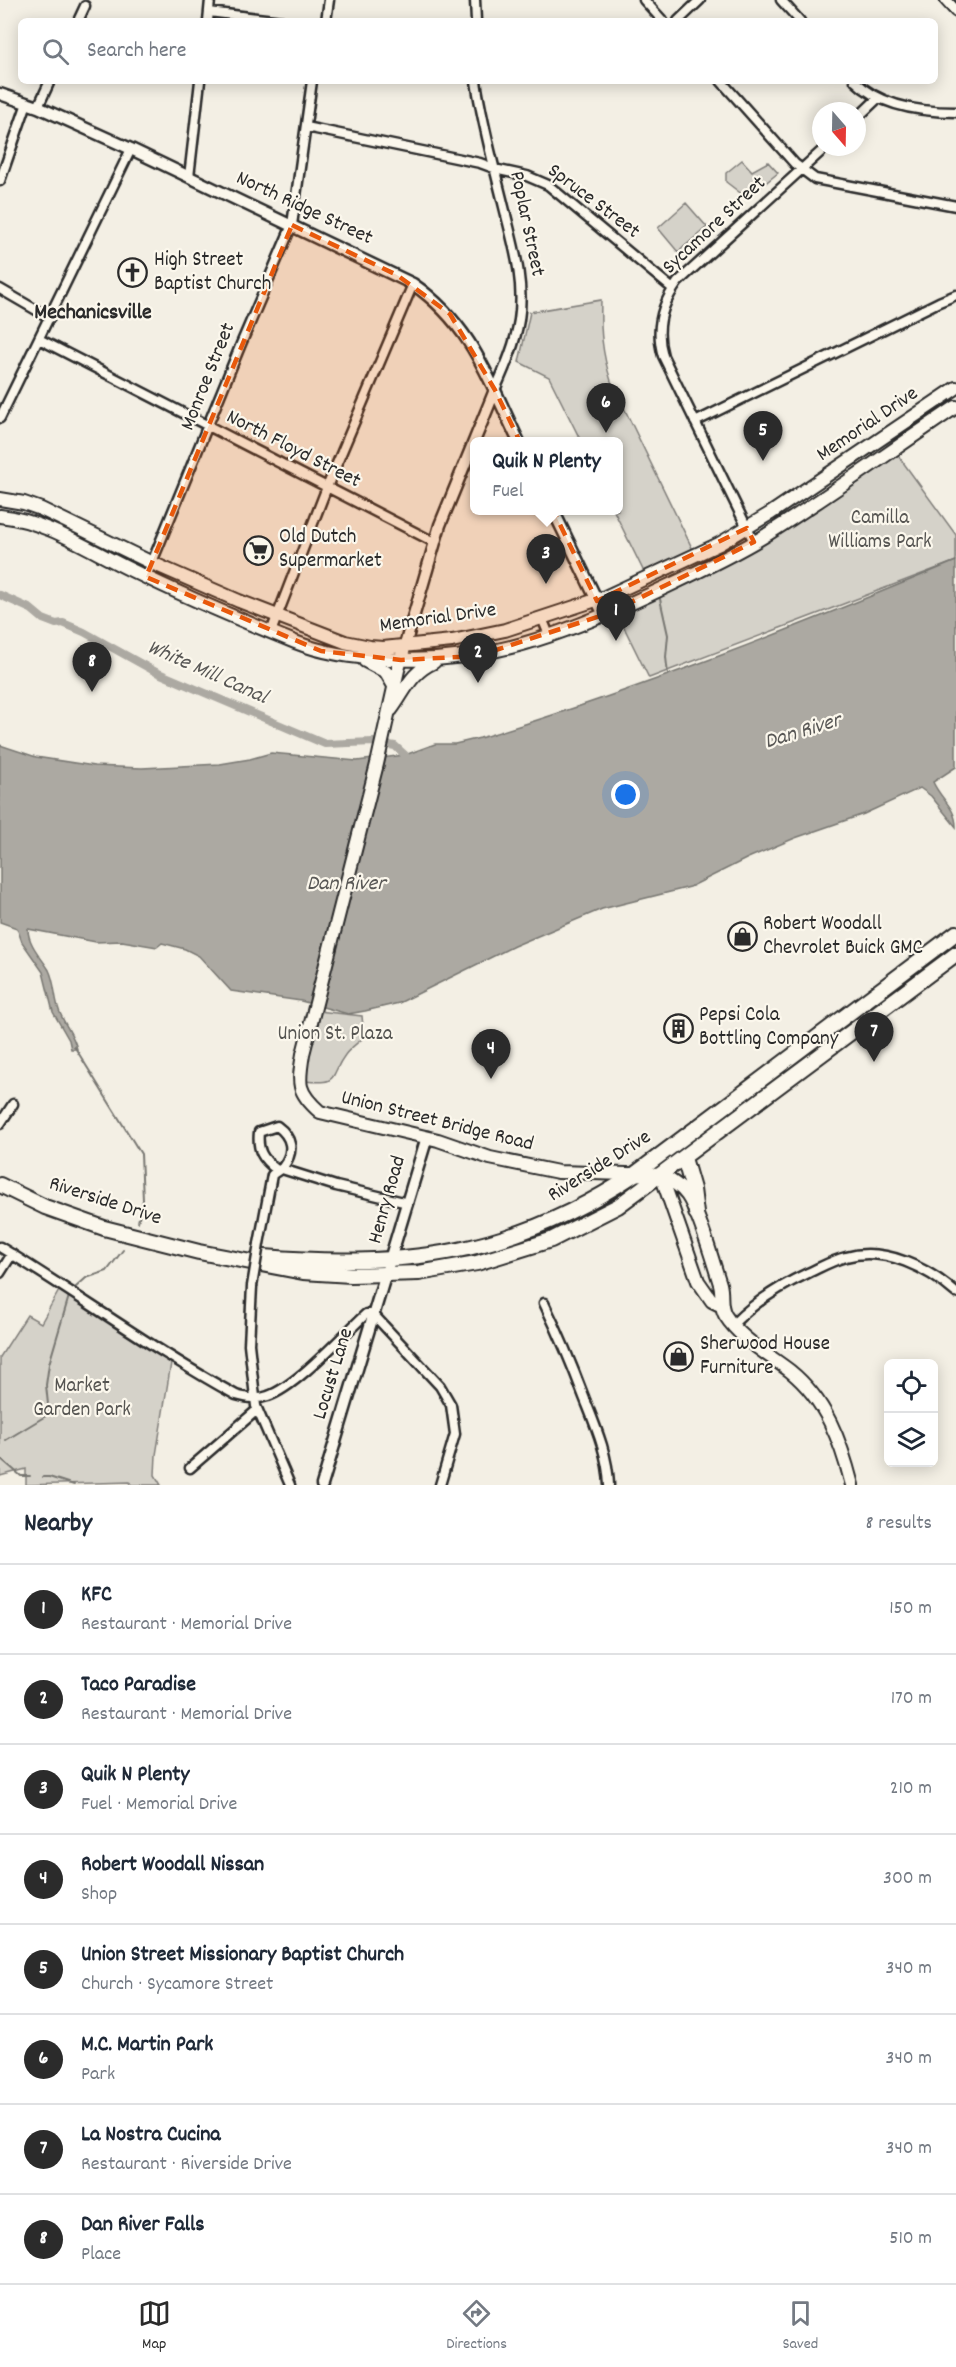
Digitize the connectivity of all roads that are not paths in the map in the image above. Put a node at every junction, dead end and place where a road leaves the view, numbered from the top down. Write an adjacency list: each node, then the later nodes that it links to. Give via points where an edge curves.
1 (210, 0): 10 (street)
2 (329, 0): 13 (street)
3 (475, 0): 14 (street)
4 (644, 0): 15 (street)
5 (700, 0): 16 (street)
6 (781, 0): 17 (street)
7 (946, 0): 9 (street)
8 (85, 6): 11 (street)
9 (956, 11)
10 (208, 16): 12 (street)
11 (79, 18)
12 (238, 18)
13 (326, 18)
14 (476, 18)
15 (660, 18)
16 (681, 18)
17 (797, 18)
18 (48, 84): 26 (street)
19 (200, 84): 34 (street)
20 (312, 84): 29 (street, Monroe Street)
21 (477, 84): 32 (street, Poplar Street)
22 (724, 84): 33 (street)
23 (859, 84): 25 (street)
24 (0, 94): 26 (street, North Ridge Street)
25 (878, 98): 27 (street); 28 (street)
26 (32, 105): 30 (street, North Ridge Street); 35 (street)
27 (866, 109)
28 (956, 112)
29 (306, 127): 32 (street, Spruce Street); 37 (street, Monroe Street)
30 (131, 149): 34 (street, North Ridge Street); 42 (street)
31 (817, 156): 33 (street, Sycamore Street)
32 (495, 169): 40 (street, Spruce Street, via 548,185); 45 (street, Poplar Street, via 518,266 520,302 512,349)
33 (802, 170): 36 (street, via 824,182); 40 (street, Sycamore Street)
34 (189, 177): 37 (street, North Ridge Street)
35 (0, 180)
36 (956, 206)
37 (292, 225): 38 (street, North Ridge Street); 49 (street, Monroe Street)
38 (413, 284): 45 (street, North Ridge Street, via 461,328); 53 (street)
39 (0, 289): 42 (street)
40 (673, 289): 48 (street, Sycamore Street, via 659,322 660,345)
41 (956, 296): 48 (street)
42 (50, 318): 43 (street)
43 (39, 339): 47 (street); 49 (street, North Floyd Street)
44 (956, 388): 57 (main road, Memorial Drive)
45 (495, 390): 50 (street, Poplar Street); 51 (street, North Ridge Street)
46 (956, 407): 59 (main road, Memorial Drive)
47 (0, 418)
48 (695, 422): 57 (street, Sycamore Street)
49 (208, 426): 53 (street, North Floyd Street); 60 (street, Monroe Street)
50 (476, 437)
51 (517, 437)
52 (470, 452): 58 (street, Poplar Street)
53 (327, 487): 58 (street, North Floyd Street); 64 (street)
54 (0, 500): 60 (main road, Memorial Drive, via 41,509)
55 (555, 515): 62 (street)
56 (0, 516): 61 (main road, Memorial Drive, via 45,528)
57 (747, 528): 59 (street, Sycamore Street); 62 (main road, Memorial Drive)
58 (434, 542): 69 (street, Poplar Street)
59 (754, 542): 63 (main road, Memorial Drive, via 689,577)
60 (152, 563): 61 (street, Monroe Street); 64 (main road, Memorial Drive)
61 (146, 577): 66 (main road, Memorial Drive)
62 (596, 600): 63 (street); 65 (main road, Memorial Drive)
63 (604, 615): 68 (main road, Memorial Drive)
64 (277, 617): 66 (street); 69 (main road, Memorial Drive, via 358,646)
65 (542, 618): 67 (main road, Memorial Drive); 68 (street)
66 (271, 632): 71 (main road, Memorial Drive, via 321,651)
67 (489, 634): 69 (main road, Memorial Drive); 70 (street)
68 (549, 635): 70 (main road, Memorial Drive)
69 (405, 645): 72 (main road, Union Street Bridge Road)
70 (494, 652): 73 (main road, Memorial Drive)
71 (355, 657): 72 (main road, Memorial Drive); 74 (main road, via 380,667)
72 (401, 660): 73 (main road, Memorial Drive); 74 (main road, Union Street Bridge Road)
73 (438, 660): 75 (main road, via 412,677)
74 (394, 686): 75 (main road, Union Street Bridge Road)
75 (389, 715): 82 (main road, Union Street Bridge Road, via 299,1079 306,1101 320,1112)
76 (956, 933): 78 (main road, Riverside Drive)
77 (956, 954): 79 (main road, Riverside Drive)
78 (794, 1055): 79 (street); 85 (main road, Riverside Drive)
79 (805, 1068): 83 (main road, Riverside Drive)
80 (13, 1104): 81 (street)
81 (0, 1124)
82 (427, 1137): 85 (main road, Union Street Bridge Road, via 490,1158 558,1172); 88 (street, Henry Road)
83 (684, 1158): 86 (main road, Riverside Drive); 89 (main road)
84 (279, 1170): 84 (street, via 261,1156 257,1145 259,1132 277,1126 291,1141); 88 (street); 102 (street, bridge, via 272,1175 252,1286 249,1344)
85 (636, 1174): 86 (main road, Union Street Bridge Road); 94 (main road, Riverside Drive, via 585,1206 518,1234 451,1251)
86 (662, 1176): 89 (main road, via 686,1193); 90 (main road); 96 (main road, Riverside Drive, via 599,1217 531,1248 477,1263)
87 (0, 1185): 92 (main road, Riverside Drive, via 75,1218)
88 (408, 1203): 94 (street, Henry Road)
89 (696, 1214): 90 (main road); 99 (main road, via 720,1286)
90 (678, 1219): 99 (main road, via 698,1281 712,1301)
91 (0, 1246): 93 (street)
92 (199, 1251): 94 (main road, Riverside Drive, via 306,1260); 96 (main road, Riverside Drive, via 303,1272)
93 (12, 1254): 95 (street); 102 (street, via 161,1352 236,1395)
94 (391, 1259): 96 (street, Henry Road)
95 (0, 1274)
96 (386, 1274): 100 (street, Locust Lane)
97 (954, 1288): 101 (street, via 902,1261 855,1255 826,1264 777,1289)
98 (544, 1303): 108 (street, via 596,1427)
99 (720, 1305): 101 (main road)
100 (373, 1314): 102 (street, via 366,1314 278,1392); 106 (street, Locust Lane); 107 (street, via 440,1386 451,1405 455,1434)
101 (732, 1324): 109 (main road, via 812,1393 836,1434)
102 (254, 1399): 103 (street)
103 (257, 1410): 104 (street); 105 (street)
104 (190, 1468)
105 (290, 1485)
106 (322, 1485)
107 (441, 1485)
108 (609, 1485)
109 (852, 1485)

